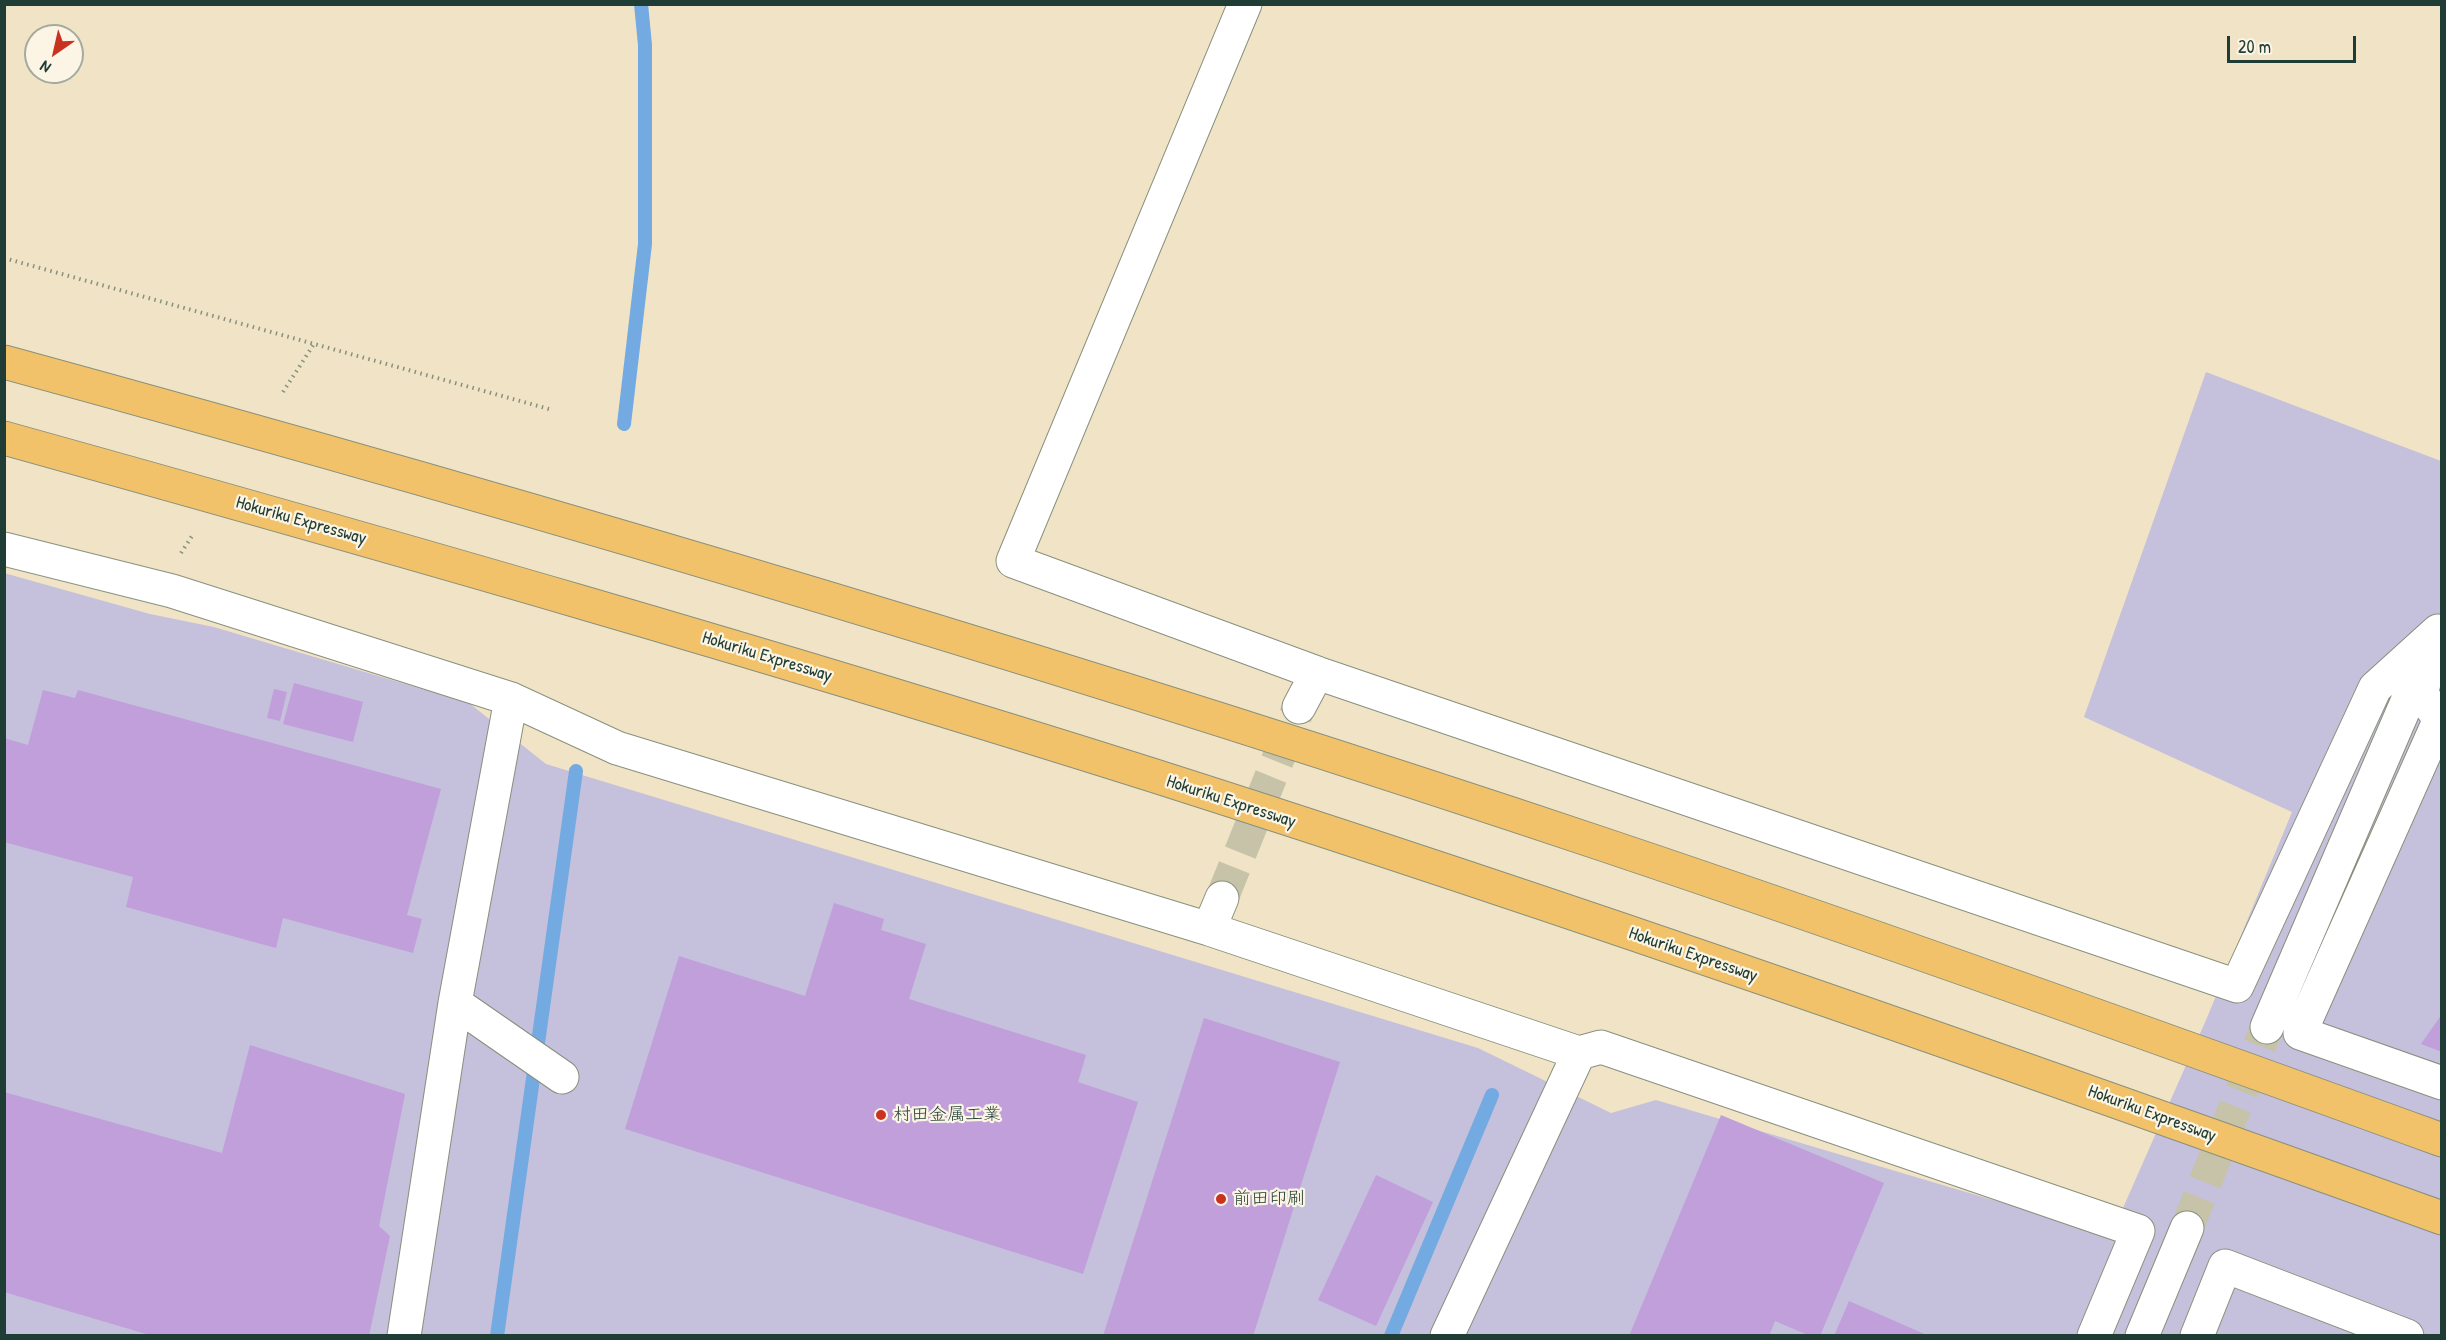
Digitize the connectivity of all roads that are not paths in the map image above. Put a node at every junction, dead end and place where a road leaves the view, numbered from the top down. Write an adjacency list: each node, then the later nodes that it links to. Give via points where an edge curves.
1 (1245, 4): 6 (street, via 1013,561)
2 (4, 362): 16 (highway, via 279,437 730,569 1188,709 1627,853)
3 (4, 438): 17 (highway, Hokuriku Expressway, via 718,642 1153,776 2051,1077)
4 (4, 549): 7 (street, via 172,591)
5 (2440, 627): 6 (street, via 2375,688 2237,986); 12 (street); 15 (street, via 2421,694 2440,719 2300,1033)
6 (1317, 673): 8 (street)
7 (511, 699): 10 (street, via 617,748); 11 (street)
8 (1299, 707)
9 (1222, 898): 10 (street)
10 (1209, 929): 13 (street)
11 (455, 1004): 14 (street); 19 (street)
12 (2267, 1026)
13 (1579, 1053): 20 (street); 21 (street, via 1601,1047 2138,1232)
14 (562, 1077)
15 (2442, 1083)
16 (2442, 1140)
17 (2442, 1218)
18 (2187, 1228): 22 (street)
19 (405, 1335)
20 (1447, 1335)
21 (2094, 1335)
22 (2142, 1335)
23 (2197, 1335): 24 (street, via 2225,1266)
24 (2407, 1335)

